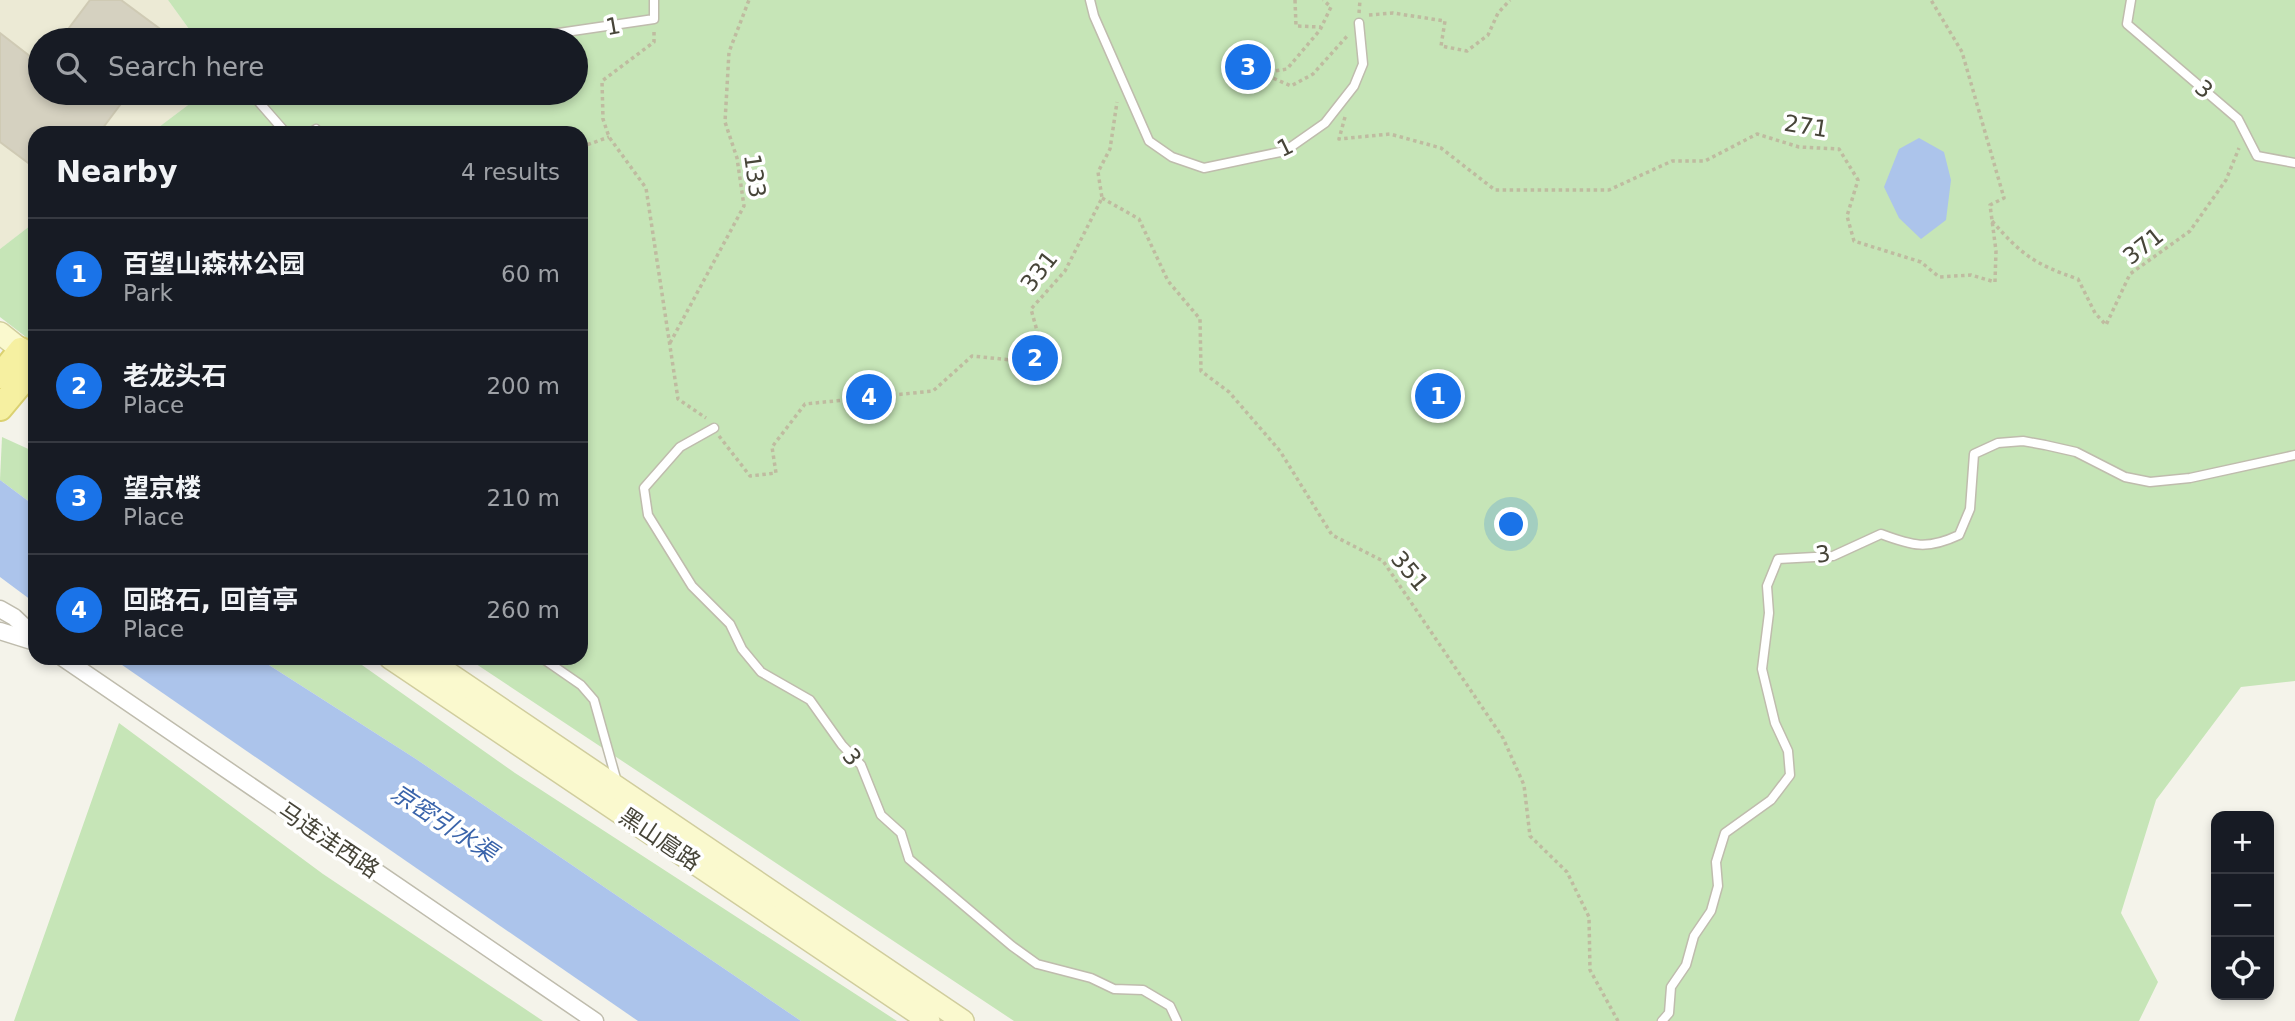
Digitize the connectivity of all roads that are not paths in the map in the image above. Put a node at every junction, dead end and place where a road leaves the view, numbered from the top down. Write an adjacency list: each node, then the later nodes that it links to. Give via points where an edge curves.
1 (654, 0): 5 (lane, 1 / 1, via 654,19)
2 (1090, 0): 4 (lane, 1 / 1, via 1149,142 1172,157 1204,168 1285,151 1325,123 1354,86 1363,64)
3 (2131, 0): 8 (lane, 3 / 3, via 2127,24 2238,119 2256,156)
4 (1359, 23)
5 (588, 29)
6 (262, 105): 7 (lane)
7 (280, 126)
8 (2295, 163)
9 (0, 334): 10 (main road)
10 (19, 370): 11 (main road)
11 (0, 408)
12 (713, 428): 26 (lane, 3 / 3, via 680,447 645,488 648,515 692,586 730,624 761,672 810,700 861,765 881,815 901,833 909,859 1037,964 1114,989 1143,990 1170,1006)
13 (2295, 455): 27 (lane, 3 / 3, via 2150,482 2125,477 2063,448 2023,441 1998,443 1974,454 1970,509 1959,535 1936,546 1909,544 1881,534 1833,556 1778,559 1767,586 1769,613 1762,669 1790,775 1771,800 1725,833 1716,862 1718,886 1711,911 1671,987 1669,1013)
14 (0, 609): 16 (street)
15 (0, 631): 17 (street)
16 (28, 631)
17 (28, 637)
18 (73, 665): 23 (street, 马连洼西路)
19 (400, 665): 24 (main road, 黑山扈路)
20 (436, 665): 22 (main road, 黑山扈路)
21 (552, 665): 22 (lane, via 594,700)
22 (619, 788): 25 (main road, 黑山扈路)
23 (595, 1021)
24 (929, 1021)
25 (963, 1021)
26 (1177, 1021)
27 (1662, 1021)

